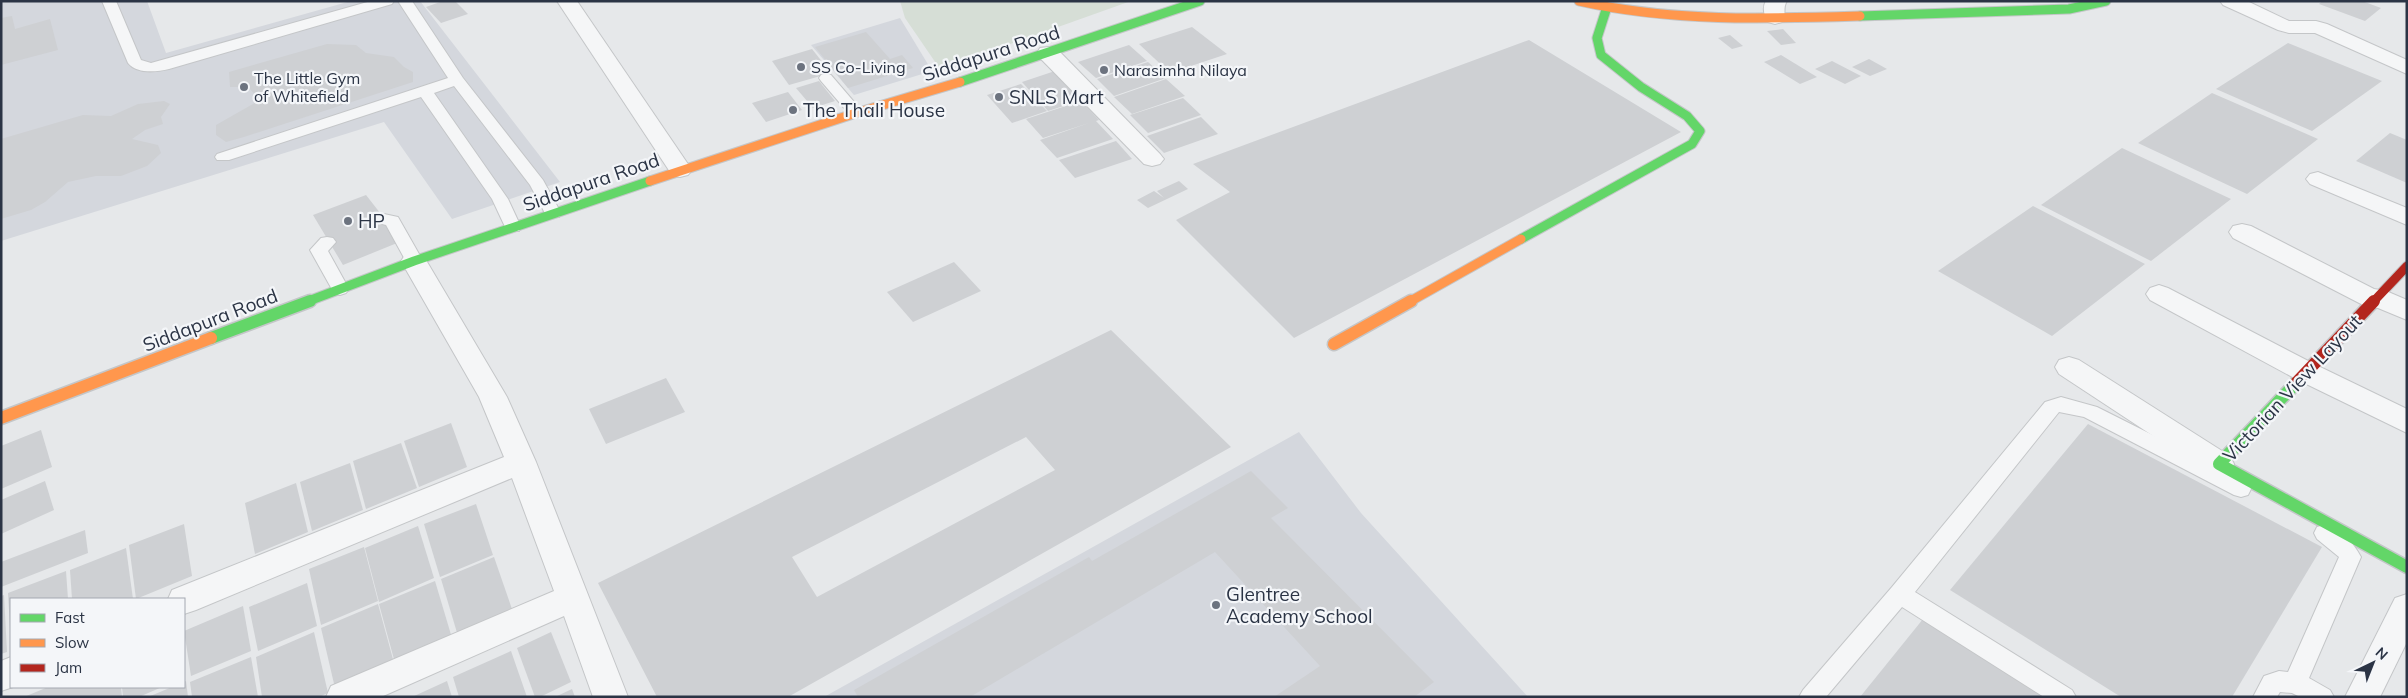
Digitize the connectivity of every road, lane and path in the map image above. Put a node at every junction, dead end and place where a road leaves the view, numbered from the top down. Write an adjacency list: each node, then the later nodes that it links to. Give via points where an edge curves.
1 (109, 1): 2 (lane, via 135,64 150,68)
2 (387, 1)
3 (405, 1): 14 (lane)
4 (567, 1): 19 (street)
5 (1200, 1): 11 (street, Siddapura Road)
6 (1579, 1): 9 (street)
7 (2106, 1): 10 (street, via 2069,9)
8 (2230, 1): 12 (street, via 2285,26 2320,28)
9 (1606, 10): 10 (street, via 1653,17); 33 (street, via 1597,38 1601,55 1641,87 1688,116 1700,131 1692,144)
10 (1776, 10)
11 (1048, 52): 16 (street, Siddapura Road); 18 (street)
12 (2407, 68)
13 (826, 78): 16 (lane)
14 (457, 80): 15 (lane); 21 (lane, via 537,184)
15 (426, 91): 17 (lane); 24 (lane, via 500,199)
16 (856, 113): 19 (street, Siddapura Road)
17 (223, 158)
18 (1152, 159)
19 (680, 170): 21 (street, Siddapura Road)
20 (2318, 179): 22 (street)
21 (553, 213): 24 (street, Siddapura Road)
22 (2407, 217)
23 (384, 219): 27 (lane, via 392,221)
24 (513, 227): 27 (street, Siddapura Road)
25 (2242, 232): 31 (street)
26 (327, 242): 29 (lane, via 319,250)
27 (414, 261): 29 (street, Siddapura Road); 38 (street, via 493,397)
28 (2407, 266): 31 (street, Victorian View Layout)
29 (340, 289): 36 (street, Siddapura Road)
30 (2159, 294): 35 (street)
31 (2376, 299): 32 (street); 35 (street, Victorian View Layout)
32 (2407, 311)
33 (1334, 344)
34 (2069, 367): 39 (street)
35 (2306, 372): 37 (street); 39 (street, Victorian View Layout)
36 (1, 418)
37 (2407, 422)
38 (521, 462): 42 (street); 43 (street)
39 (2219, 464): 40 (street, Victorian View Layout)
40 (2407, 566)
41 (1900, 594): 45 (lane, via 2052,407 2061,404 2073,406 2317,528 2345,548 2350,557); 48 (lane); 49 (lane)
42 (572, 598): 46 (street); 47 (street)
43 (185, 600)
44 (2407, 608): 52 (street)
45 (2295, 683): 50 (lane, via 2282,680 2272,683); 51 (lane)
46 (343, 697)
47 (611, 697)
48 (1811, 697)
49 (2064, 697)
50 (2265, 697)
51 (2322, 697)
52 (2362, 697)

